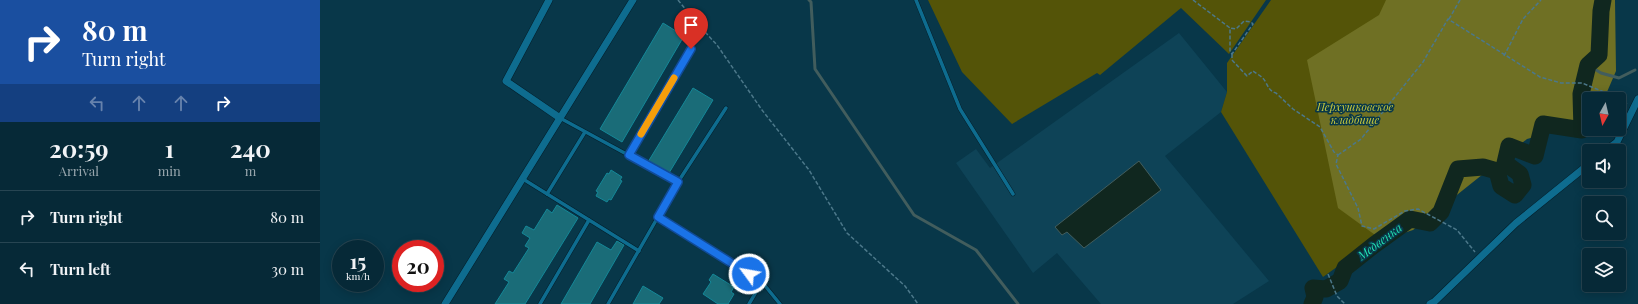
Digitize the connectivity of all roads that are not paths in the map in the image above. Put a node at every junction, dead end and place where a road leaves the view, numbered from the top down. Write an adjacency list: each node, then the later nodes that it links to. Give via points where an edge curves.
1 (549, 0): 7 (street, via 506,80)
2 (633, 0): 7 (street)
3 (916, 0): 15 (lane, via 960,109)
4 (691, 49): 10 (lane)
5 (1638, 99): 9 (street)
6 (726, 108): 13 (lane)
7 (560, 118): 8 (lane); 12 (street)
8 (585, 132): 10 (lane); 14 (lane)
9 (1614, 144)
10 (629, 155): 13 (lane)
11 (1582, 170): 25 (street, via 1516,223)
12 (523, 179): 14 (lane); 20 (street)
13 (678, 182): 16 (lane)
14 (547, 194): 17 (lane)
15 (1013, 194)
16 (658, 217): 18 (lane); 19 (lane)
17 (589, 220): 18 (lane); 21 (lane)
18 (639, 251): 22 (lane)
19 (762, 282): 23 (lane); 24 (lane)
20 (445, 304)
21 (540, 304)
22 (608, 304)
23 (749, 304)
24 (780, 304)
25 (1430, 304)

